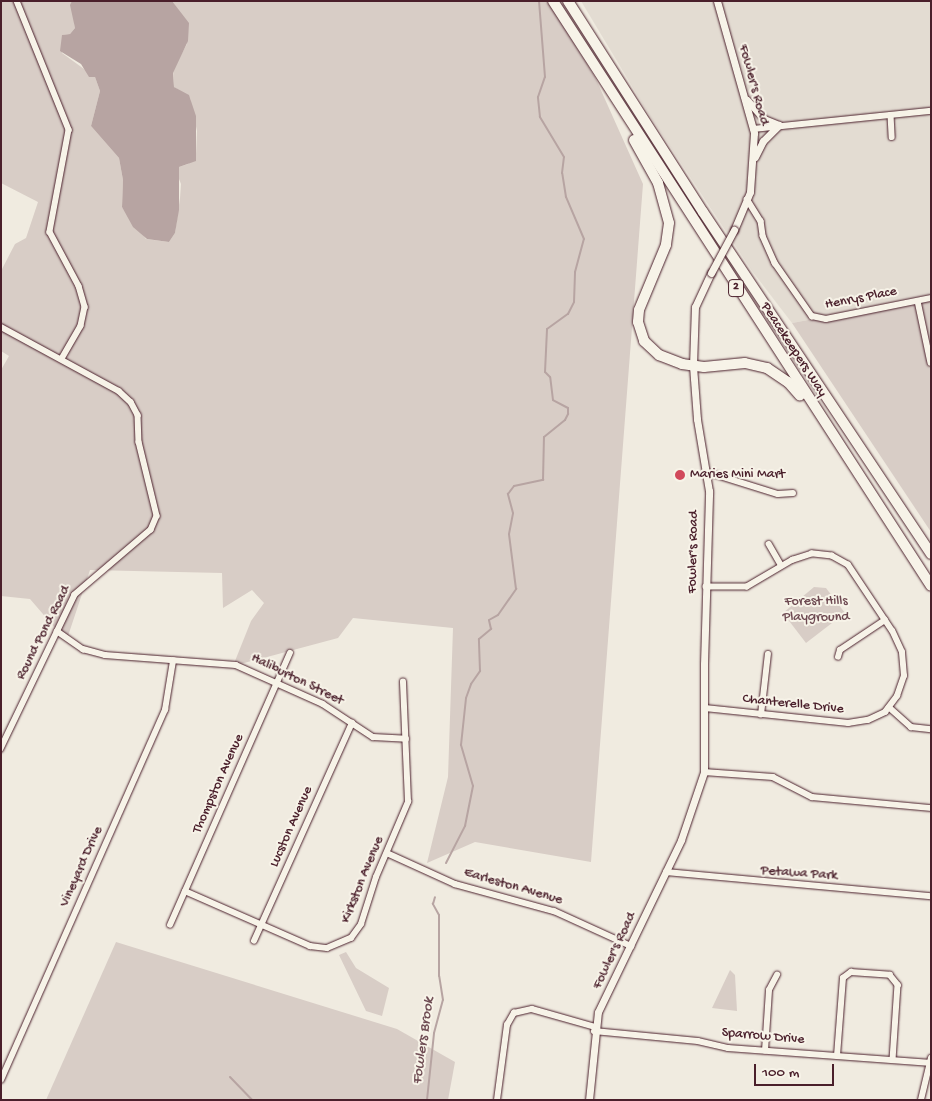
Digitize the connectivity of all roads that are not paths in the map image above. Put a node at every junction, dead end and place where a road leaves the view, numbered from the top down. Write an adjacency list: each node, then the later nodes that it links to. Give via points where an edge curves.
1 (18, 1): 17 (street, via 68,130 50,232 82,293 85,314)
2 (553, 1): 5 (highway, Peacekeepers Way / 2)
3 (568, 1): 20 (highway, Peacekeepers Way / 2, via 703,212)
4 (717, 1): 6 (street, Fowler's Road)
5 (612, 95): 19 (highway, via 658,183 668,210 666,245 639,310 640,332 650,349 658,355); 22 (highway, Peacekeepers Way / 2)
6 (745, 98): 9 (street, via 764,119); 10 (street, Fowler's Road)
7 (931, 111): 8 (street)
8 (891, 115): 9 (street); 11 (street)
9 (779, 125): 10 (street); 12 (street, via 763,141)
10 (753, 129): 12 (street, Fowler's Road)
11 (892, 137)
12 (754, 160): 13 (street, Fowler's Road)
13 (747, 199): 15 (street, Henrys Place, via 761,221 763,236 775,263 812,316 826,319); 19 (street, Fowler's Road, bridge, via 695,307)
14 (931, 298): 15 (street, Henrys Place)
15 (918, 301): 18 (street)
16 (1, 326): 17 (street)
17 (62, 359): 31 (street, Round Pond Road, via 119,391 135,409 139,442 157,516 155,524 84,585)
18 (931, 363)
19 (693, 366): 21 (street, Fowler's Road, via 697,419); 22 (highway, via 745,363 777,374 796,390)
20 (876, 470): 24 (highway); 26 (highway, Peacekeepers Way / 2)
21 (707, 472): 23 (street, via 778,494); 29 (street, Fowler's Road, via 710,491)
22 (862, 481): 28 (highway, Peacekeepers Way / 2)
23 (792, 492)
24 (931, 542)
25 (769, 544): 27 (street)
26 (931, 554)
27 (781, 566): 29 (street, Chanterelle Drive, via 747,587); 30 (street, Chanterelle Drive, via 812,554 832,556 848,565)
28 (931, 586)
29 (706, 587): 39 (street, Fowler's Road)
30 (885, 620): 34 (street, via 840,650); 38 (street, Chanterelle Drive, via 902,652 904,676 897,696)
31 (57, 631): 35 (street, Haliburton Street, via 74,644 93,652); 44 (street, Round Pond Road)
32 (290, 653): 37 (street, Thompston Avenue)
33 (768, 654): 40 (street)
34 (838, 656)
35 (173, 661): 37 (street, Haliburton Street, via 236,664); 61 (street, Vineyard Drive, via 165,710)
36 (403, 682): 43 (street, Kirkston Avenue)
37 (277, 683): 41 (street, Haliburton Street, via 323,704); 49 (street, Thompston Avenue)
38 (888, 707): 40 (street, Chanterelle Drive, via 868,720 848,723); 42 (street, via 911,727)
39 (705, 708): 40 (street, Chanterelle Drive); 45 (street, Fowler's Road)
40 (761, 715)
41 (352, 723): 43 (street, Haliburton Street, via 378,739); 52 (street, Lucston Avenue)
42 (931, 729)
43 (406, 739): 47 (street, Kirkston Avenue, via 409,795)
44 (1, 749)
45 (704, 772): 46 (street, via 773,777 812,797); 48 (street, Fowler's Road, via 691,815)
46 (931, 808)
47 (387, 853): 52 (street, Kirkston Avenue, via 361,924 344,943 319,948); 54 (street, Earleston Avenue, via 461,886 554,911)
48 (666, 872): 50 (street, Petawa Park); 54 (street, Fowler's Road)
49 (185, 891): 51 (street, Thompston Avenue); 52 (street, Kirkston Avenue)
50 (931, 896)
51 (170, 925)
52 (261, 925): 53 (street, Lucston Avenue)
53 (254, 941)
54 (632, 946): 56 (street, Fowler's Road, via 600,1008)
55 (777, 975): 57 (street, via 769,990)
56 (594, 1029): 57 (street, Sparrow Drive); 62 (street, Sparrow Drive, via 532,1009 514,1013 507,1025); 63 (street, Fowler's Road)
57 (765, 1051): 58 (street, Sparrow Drive)
58 (837, 1056): 59 (street, Sparrow Drive); 59 (street, via 843,978 851,972 880,974 892,976 898,983)
59 (893, 1060): 60 (street, Sparrow Drive)
60 (930, 1061): 64 (street)
61 (1, 1080)
62 (497, 1100)
63 (589, 1100)
64 (921, 1100)

